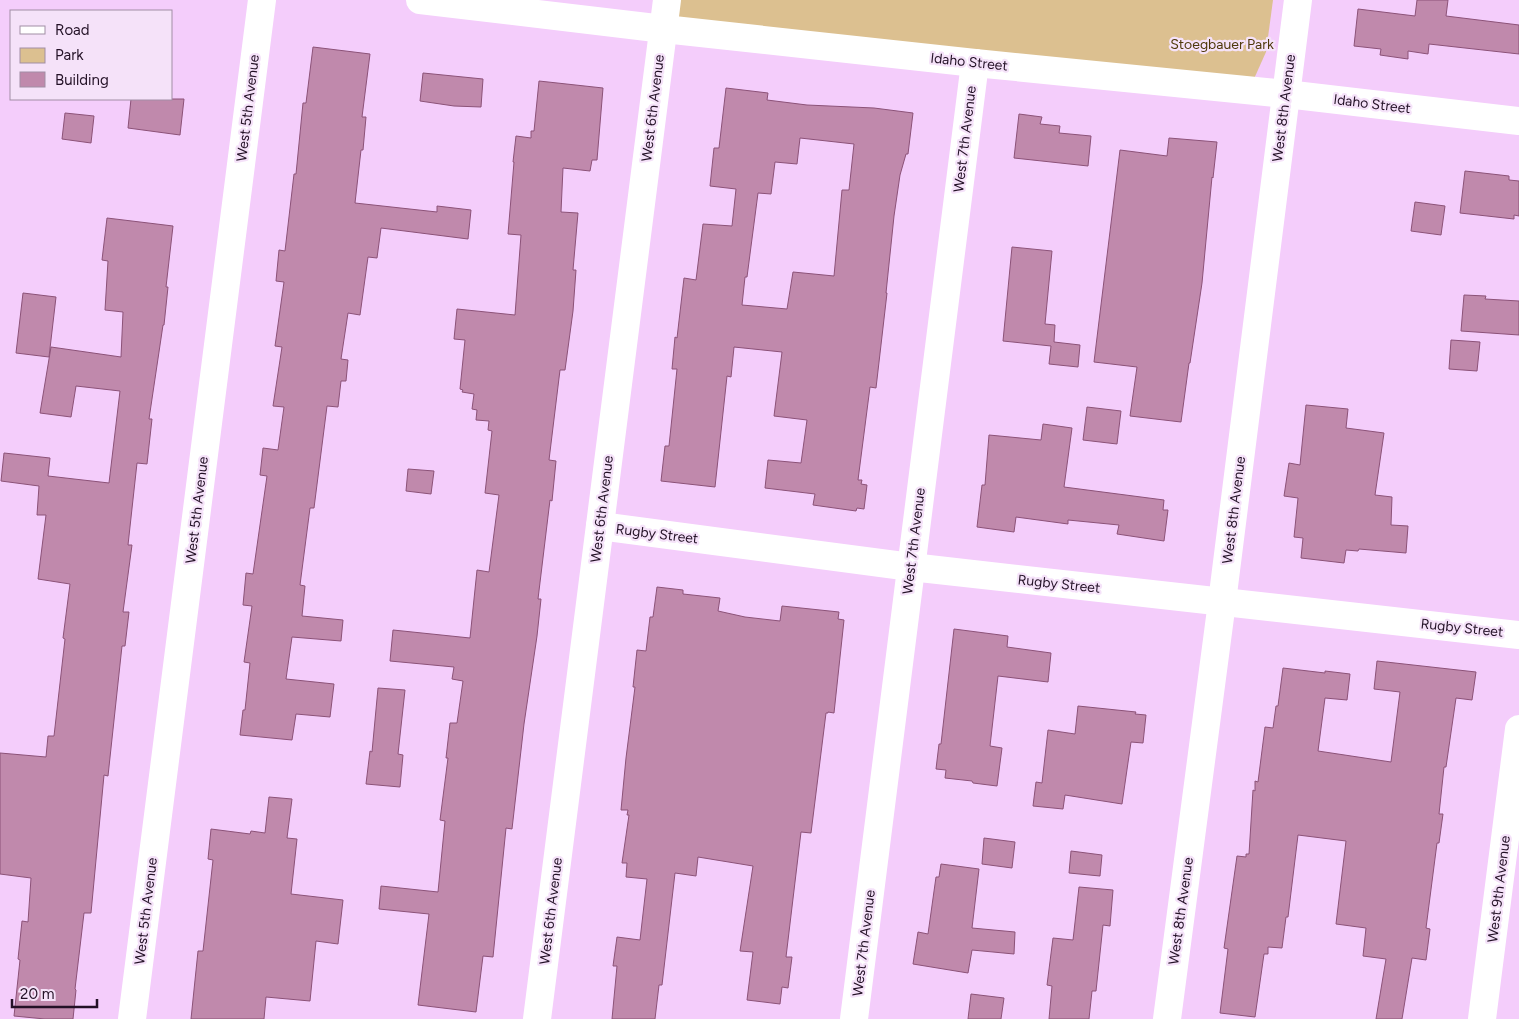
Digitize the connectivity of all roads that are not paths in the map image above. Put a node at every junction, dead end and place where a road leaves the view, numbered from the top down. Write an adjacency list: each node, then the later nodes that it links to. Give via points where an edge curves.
1 (262, 0): 14 (street, West 5th Avenue)
2 (420, 0): 5 (street, Idaho Street)
3 (667, 0): 5 (street, West 6th Avenue)
4 (1298, 0): 7 (street, West 8th Avenue)
5 (664, 29): 6 (street, Idaho Street); 9 (street, West 6th Avenue)
6 (975, 63): 7 (street, Idaho Street); 10 (street, West 7th Avenue)
7 (1286, 94): 8 (street, Idaho Street); 11 (street, West 8th Avenue)
8 (1519, 121)
9 (600, 526): 10 (street, Rugby Street); 15 (street, West 6th Avenue)
10 (911, 567): 11 (street, Rugby Street); 16 (street, West 7th Avenue)
11 (1222, 602): 12 (street, Rugby Street); 17 (street, West 8th Avenue)
12 (1519, 635)
13 (1519, 729): 18 (street, West 9th Avenue)
14 (132, 1019)
15 (537, 1019)
16 (854, 1019)
17 (1167, 1019)
18 (1482, 1019)

